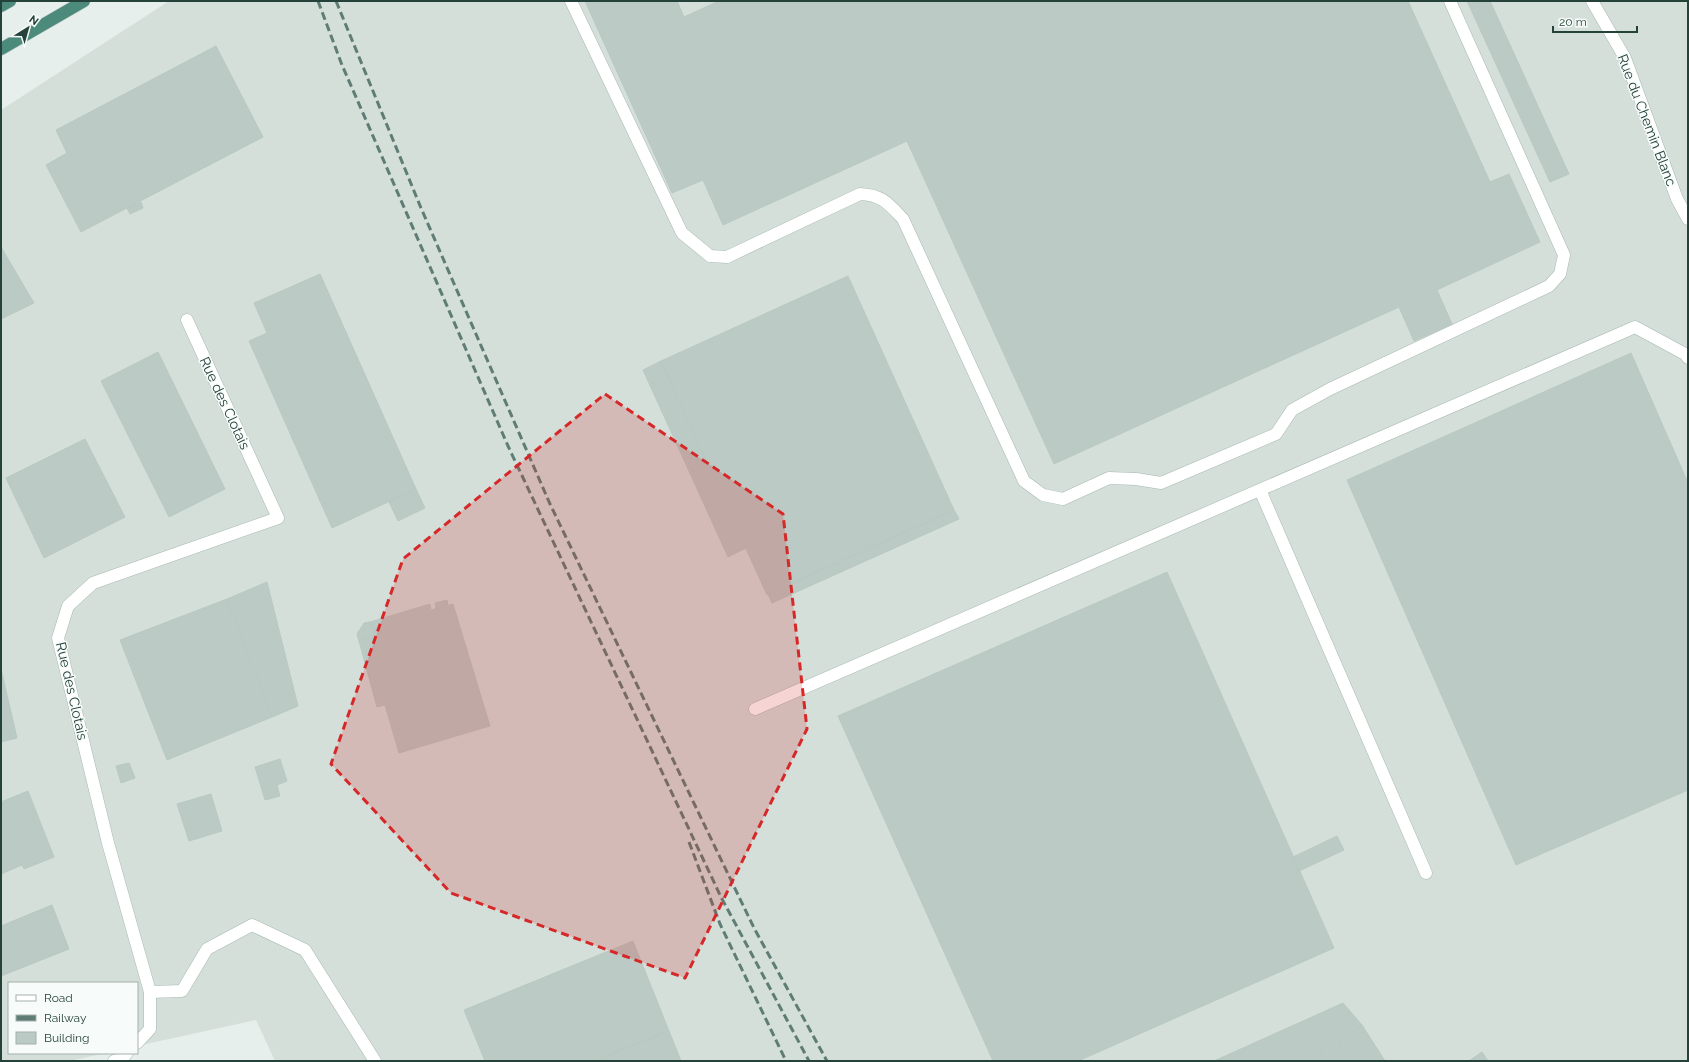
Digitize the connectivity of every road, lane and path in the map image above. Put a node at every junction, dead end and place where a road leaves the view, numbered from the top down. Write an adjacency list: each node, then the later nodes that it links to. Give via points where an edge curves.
1 (10, 1): 6 (highway)
2 (84, 1): 7 (highway)
3 (571, 1): 4 (street, via 682,233 710,256 727,257 860,194 874,195 888,203 903,219 1024,481 1043,495 1063,499 1109,478 1161,483 1276,434 1292,410 1299,406 1548,286 1560,274 1564,255)
4 (1450, 1)
5 (1592, 1): 8 (street, Rue du Chemin Blanc, via 1624,58 1677,199)
6 (1, 6)
7 (1, 48)
8 (1688, 219)
9 (187, 320): 14 (street, Rue des Clotais, via 278,518 93,583 68,606 58,638 108,843)
10 (1688, 358): 11 (street, via 1635,327)
11 (1260, 490): 12 (street); 13 (street)
12 (755, 709)
13 (1426, 873)
14 (150, 992): 15 (street, Rue des Clotais, via 150,1029); 18 (street, via 182,991 207,949 252,925 305,950)
15 (138, 1042)
16 (126, 1054): 17 (street)
17 (114, 1061)
18 (375, 1061)

